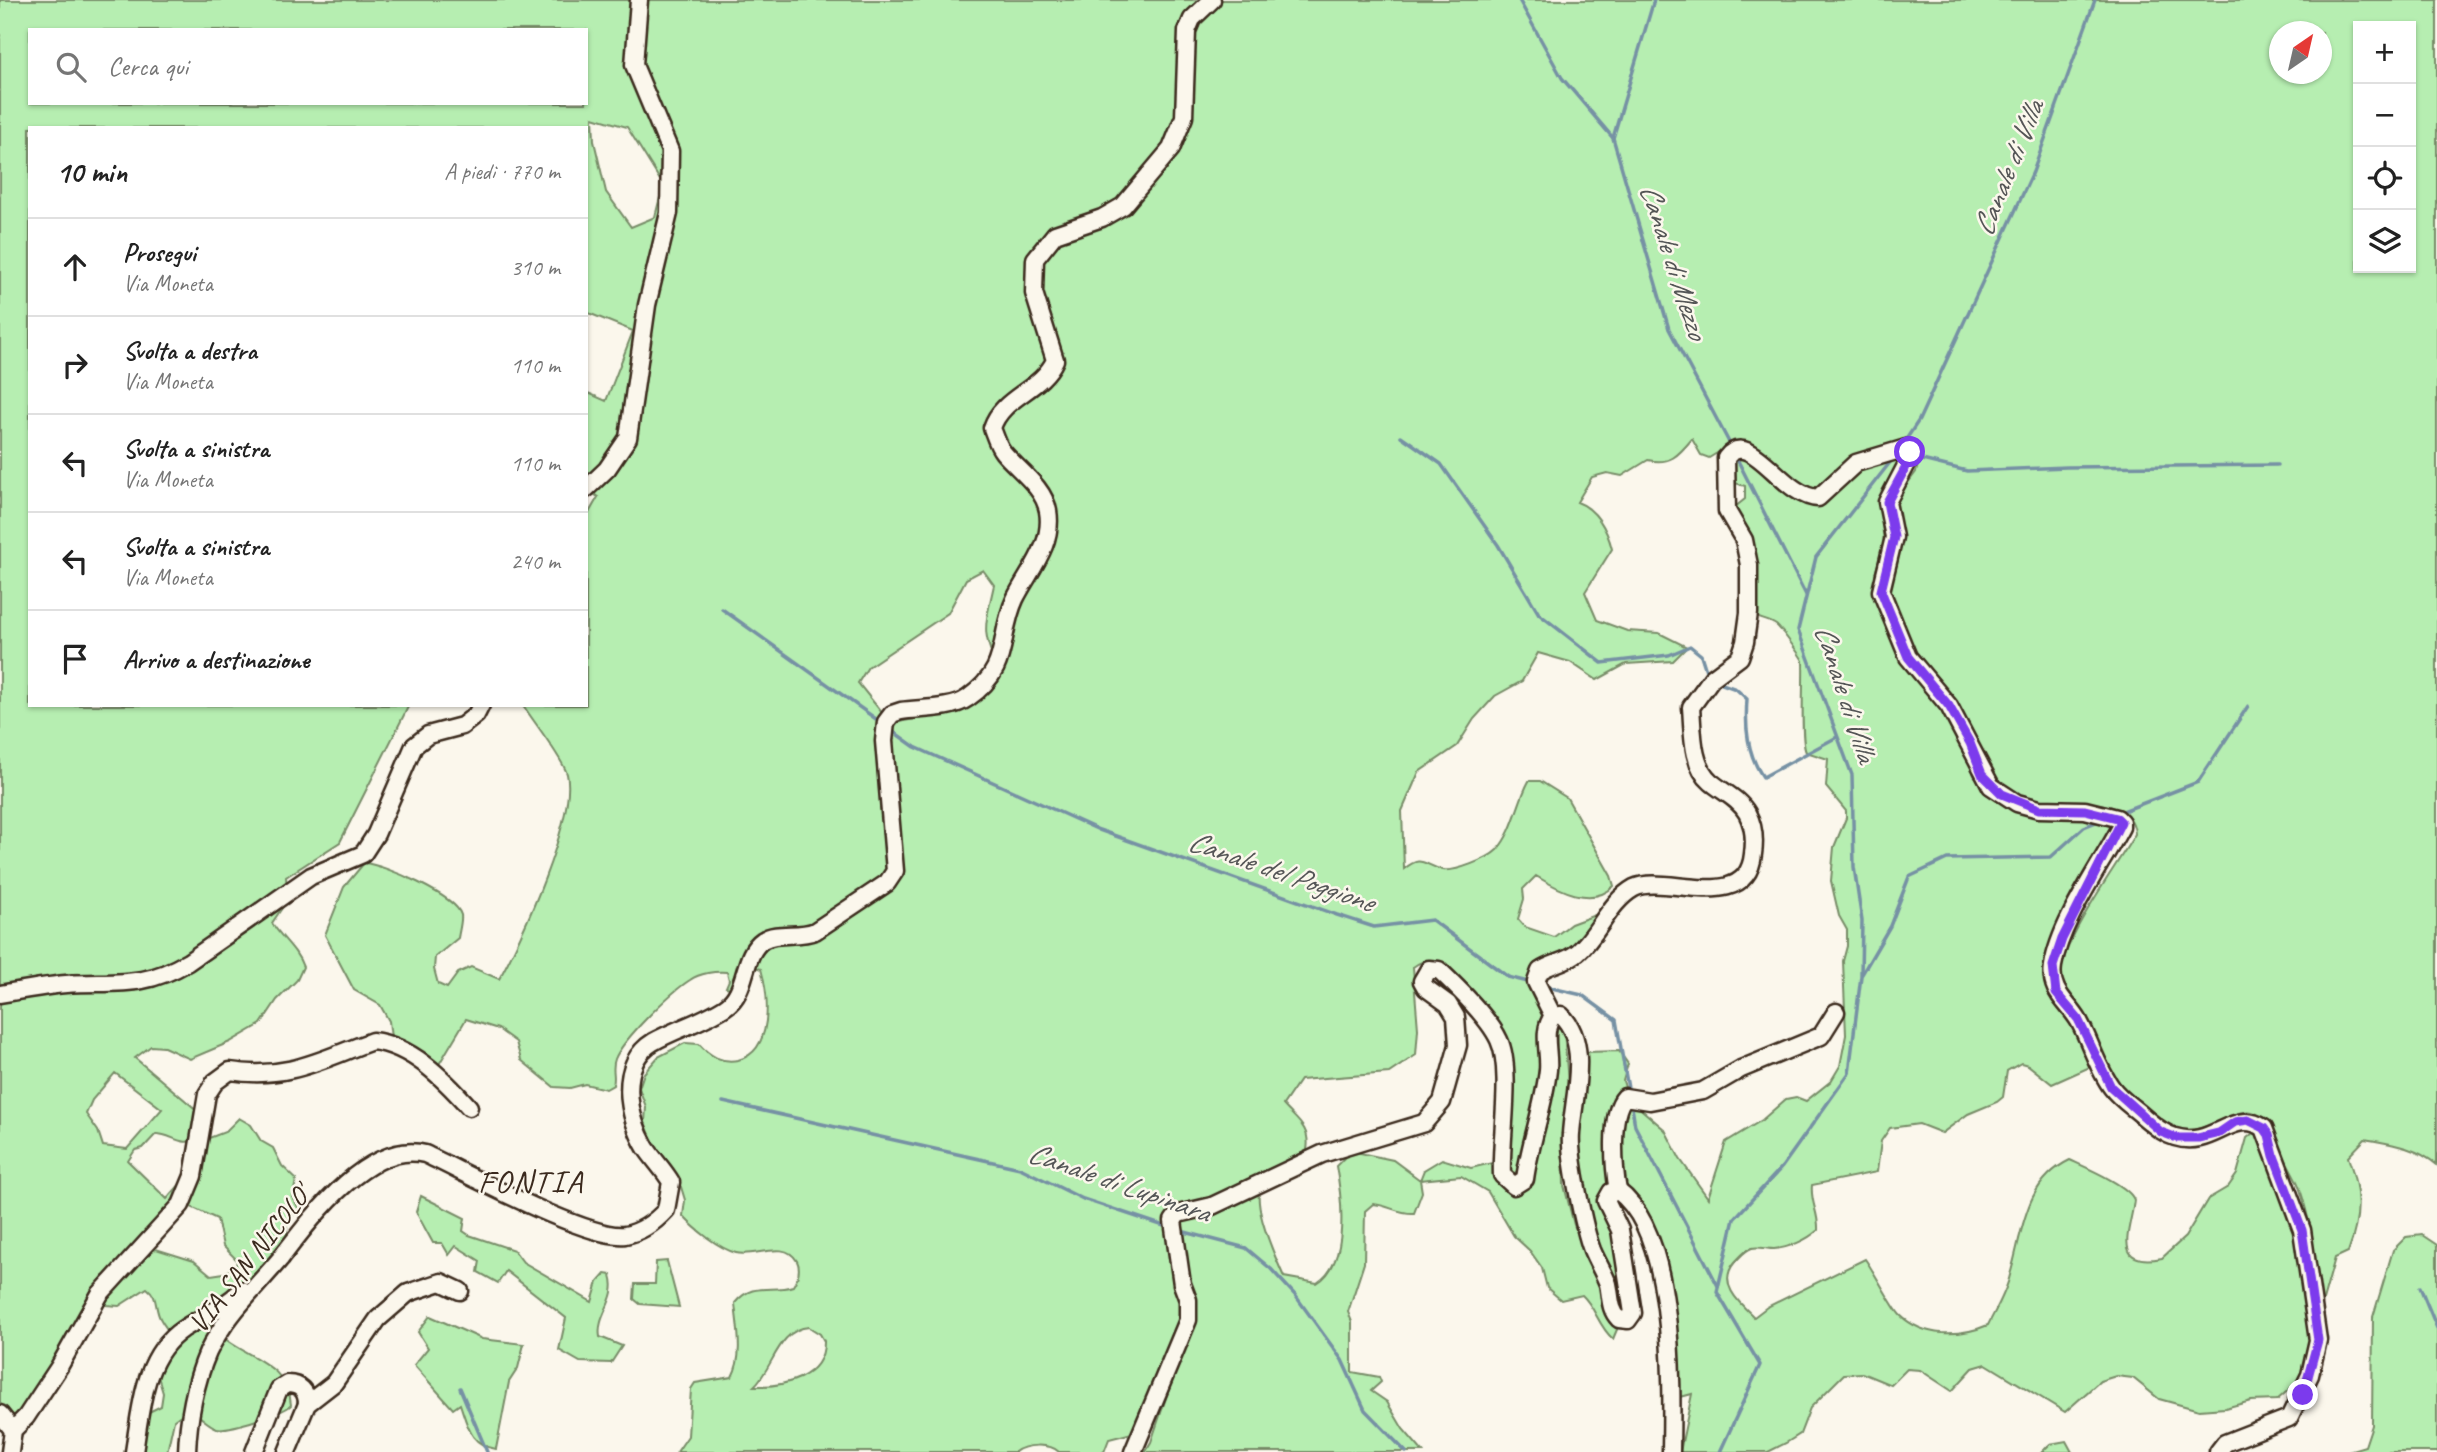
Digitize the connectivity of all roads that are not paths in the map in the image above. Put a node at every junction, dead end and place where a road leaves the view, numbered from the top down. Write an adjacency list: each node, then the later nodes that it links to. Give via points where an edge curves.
1 (639, 0): 3 (street, via 634,65 670,151 669,213 638,355 628,438)
2 (1212, 0): 11 (street, VIA SAN NICOLO', via 1192,19 1187,31 1184,117 1171,149 1123,206 1055,234 1035,259 1034,293 1055,360 1041,379 1002,408 992,428 1001,450 1033,484 1048,509 1046,537 1036,566 1015,600 996,670 969,698 901,711 886,722 886,783 895,871 887,883 815,931 764,940 755,947 738,996 707,1017 650,1044 632,1066 633,1115 646,1147 671,1182 670,1200 658,1219 633,1233 611,1235 425,1154 399,1153 331,1197)
3 (588, 487)
4 (480, 707): 5 (street, via 462,726 428,735 414,746 376,834 363,853 312,876 188,962 137,983 64,984)
5 (0, 993)
6 (1836, 1012): 9 (street, via 1821,1036 1741,1069 1703,1091 1650,1101 1625,1097 1618,1109 1615,1137)
7 (1553, 1016): 9 (street, via 1561,1015 1568,1022 1577,1058 1570,1136 1582,1213 1611,1306 1623,1321 1633,1313 1626,1258 1620,1230 1606,1201 1611,1192); 20 (street, via 1548,1023 1544,1093 1520,1185 1510,1185 1502,1175 1504,1063 1500,1040 1454,984 1439,970 1429,970 1422,981 1456,1017 1458,1045 1442,1102 1424,1123 1322,1154 1212,1206 1178,1214 1173,1222 1188,1320); 22 (street, via 1536,982 1540,971 1577,954 1625,895 1645,885 1712,889 1749,872 1755,836 1748,814 1709,780 1694,747 1691,707 1712,678 1740,657 1749,613 1744,540 1727,511 1725,497 1733,454 1756,454 1796,492 1818,498 1847,469 1897,450 1912,456 1887,502 1894,537 1881,591 1908,657 1949,706 1982,774 2002,794 2039,809 2085,810 2121,822 2062,939 2053,966 2056,993 2078,1019 2111,1087 2161,1132 2198,1138 2248,1120 2264,1128 2302,1230 2318,1340 2310,1376 2291,1416 2225,1443)
8 (469, 1107): 14 (street, via 451,1087 397,1047 372,1041 301,1069 265,1074 230,1071 215,1082 205,1103 194,1177 181,1205 100,1294 59,1367)
9 (1618, 1191): 21 (street, via 1646,1233 1659,1271 1672,1359)
10 (460, 1291): 12 (street, via 441,1282 398,1301 378,1319 334,1382)
11 (250, 1293): 16 (street, via 243,1288 216,1313 183,1330 152,1364); 17 (street, VIA SAN NICOLO', via 207,1355 187,1433)
12 (307, 1404): 18 (street, via 299,1387 287,1384 279,1389); 19 (street)
13 (0, 1414): 14 (street)
14 (13, 1430): 15 (street)
15 (10, 1452)
16 (134, 1452)
17 (187, 1452)
18 (254, 1452)
19 (288, 1452)
20 (1133, 1452)
21 (1671, 1452)
22 (2218, 1452)

